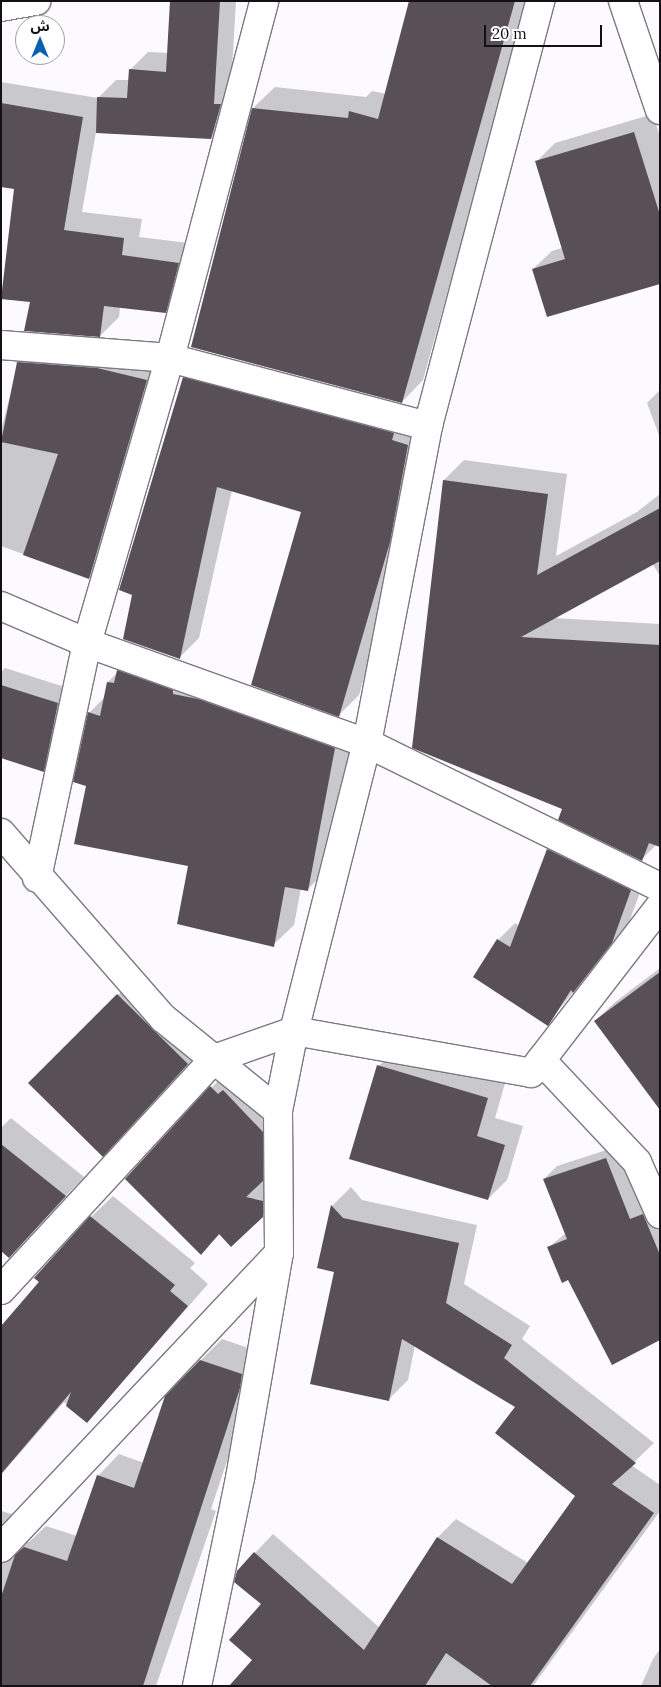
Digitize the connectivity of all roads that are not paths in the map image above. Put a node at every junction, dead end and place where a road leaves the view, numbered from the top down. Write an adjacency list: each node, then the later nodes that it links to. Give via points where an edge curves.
1 (36, 1): 5 (street)
2 (264, 1): 8 (street)
3 (540, 1): 9 (street)
4 (623, 1): 6 (street)
5 (1, 7)
6 (660, 110)
7 (1, 345): 8 (street)
8 (170, 358): 9 (street); 11 (street)
9 (428, 426): 12 (street)
10 (1, 606): 11 (street)
11 (87, 643): 12 (street); 14 (street)
12 (367, 743): 15 (street); 17 (street)
13 (1, 833): 14 (street)
14 (38, 878): 18 (street, via 163,1018)
15 (660, 887)
16 (660, 906): 19 (street)
17 (294, 1031): 18 (street); 19 (street, via 531,1073); 20 (street)
18 (214, 1059): 20 (street); 23 (street)
19 (541, 1060): 21 (street, via 638,1162)
20 (278, 1111): 22 (street)
21 (660, 1214)
22 (279, 1253): 24 (street); 25 (street, via 240,1478)
23 (1, 1290)
24 (1, 1548)
25 (197, 1686)

